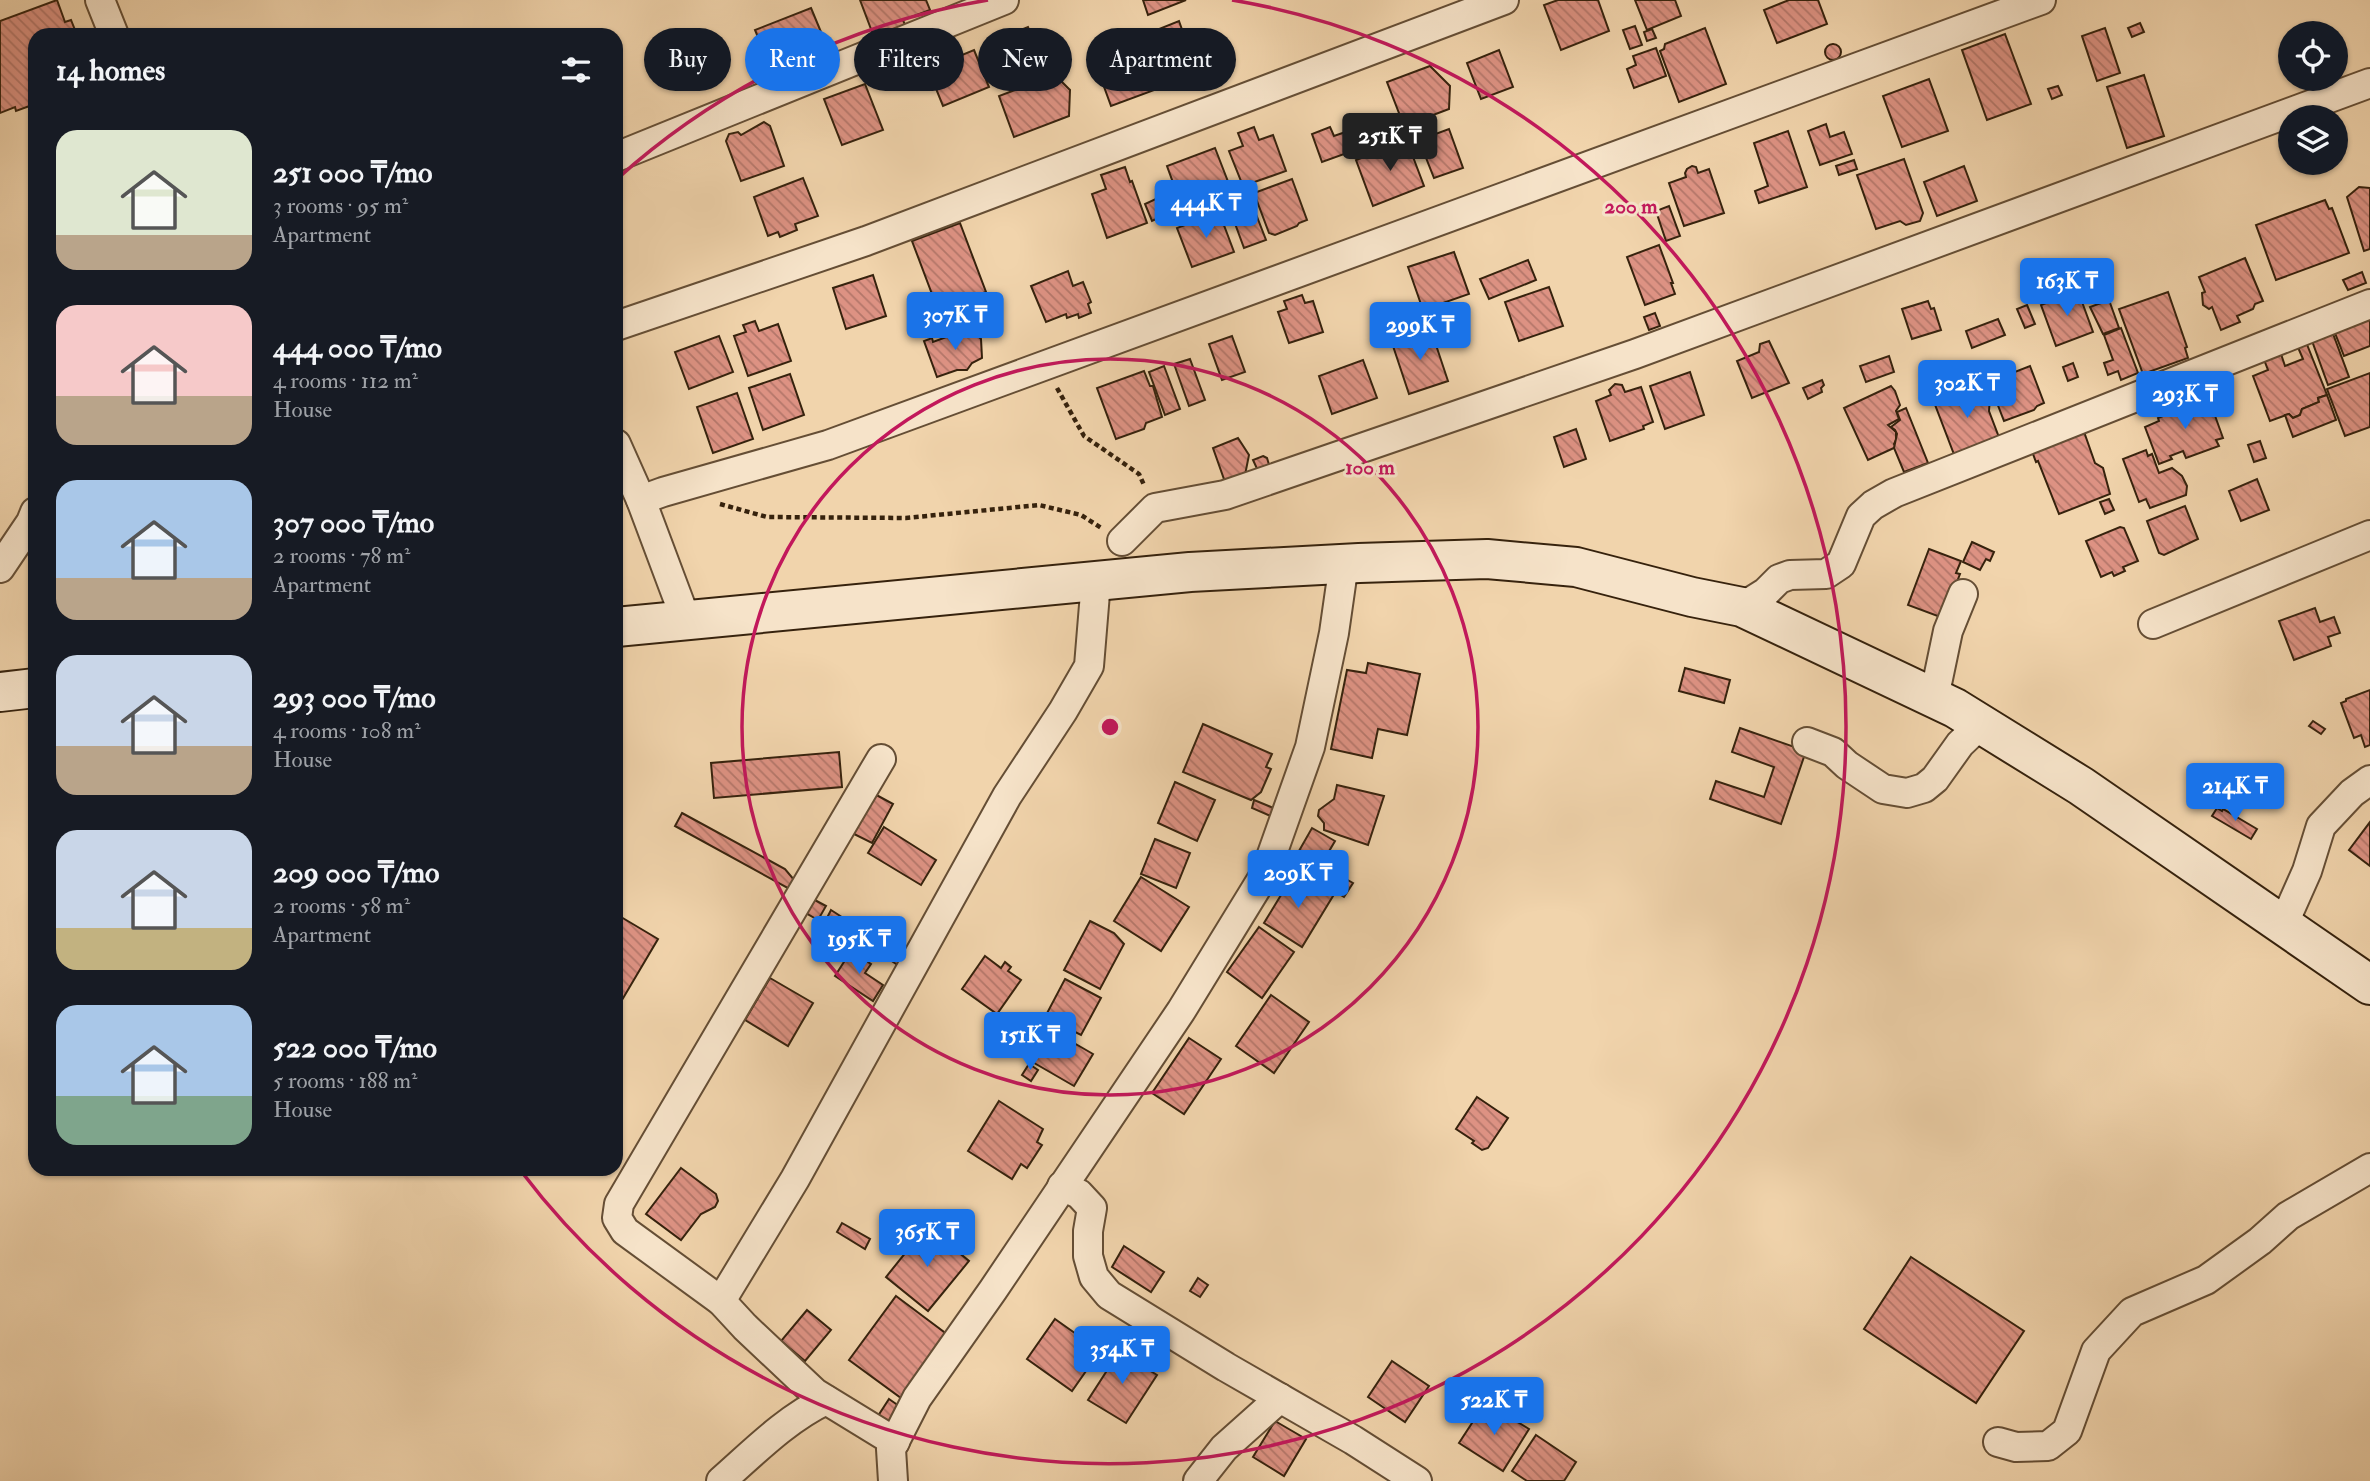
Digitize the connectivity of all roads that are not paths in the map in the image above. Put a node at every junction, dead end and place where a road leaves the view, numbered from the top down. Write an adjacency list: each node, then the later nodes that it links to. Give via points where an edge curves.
1 (100, 0): 5 (street)
2 (1004, 0): 7 (street)
3 (1504, 0): 9 (street, via 866,241)
4 (2041, 0): 11 (street, via 828,445)
5 (111, 28)
6 (2370, 83): 14 (street, via 1635,354 1225,495 1155,508)
7 (623, 154)
8 (2370, 304): 19 (street, via 1894,493 1861,516 1840,564 1826,573 1779,579)
9 (623, 324)
10 (623, 460): 11 (street)
11 (641, 500): 20 (street)
12 (28, 526): 16 (street)
13 (2370, 535): 21 (street)
14 (1122, 541)
15 (1344, 563): 17 (main road); 19 (main road, via 1487,559 1576,567); 33 (street, via 1310,747 1265,874 1181,1011)
16 (0, 568)
17 (1096, 581): 20 (main road); 34 (street, via 1089,666 1007,796 795,1180)
18 (1963, 594): 25 (street, via 1948,631)
19 (1742, 607): 25 (main road)
20 (686, 620): 22 (main road)
21 (2153, 624)
22 (623, 626)
23 (28, 689): 24 (main road)
24 (0, 692)
25 (1934, 698): 26 (main road)
26 (1980, 724): 27 (street, via 1935,779 1907,793 1883,789 1833,752); 30 (main road, via 2081,786)
27 (1807, 742)
28 (881, 759): 34 (street, via 619,1204 617,1218 625,1231)
29 (2370, 780): 30 (street, via 2321,826)
30 (2283, 925): 31 (main road)
31 (2370, 985)
32 (2370, 1168): 38 (street, via 2287,1216 2206,1280 2132,1312 2096,1350 2067,1431 2048,1446 2016,1447)
33 (1062, 1186): 35 (street, via 1079,1194 1092,1208 1088,1256 1094,1277 1109,1295); 37 (street, via 917,1398)
34 (721, 1301): 36 (street)
35 (1280, 1398): 39 (street, via 1353,1440); 42 (street, via 1224,1448)
36 (825, 1400): 37 (street); 40 (street, via 776,1432)
37 (895, 1442): 41 (street, via 891,1449)
38 (1998, 1442)
39 (1401, 1476)
40 (721, 1481)
41 (893, 1481)
42 (1198, 1481)

